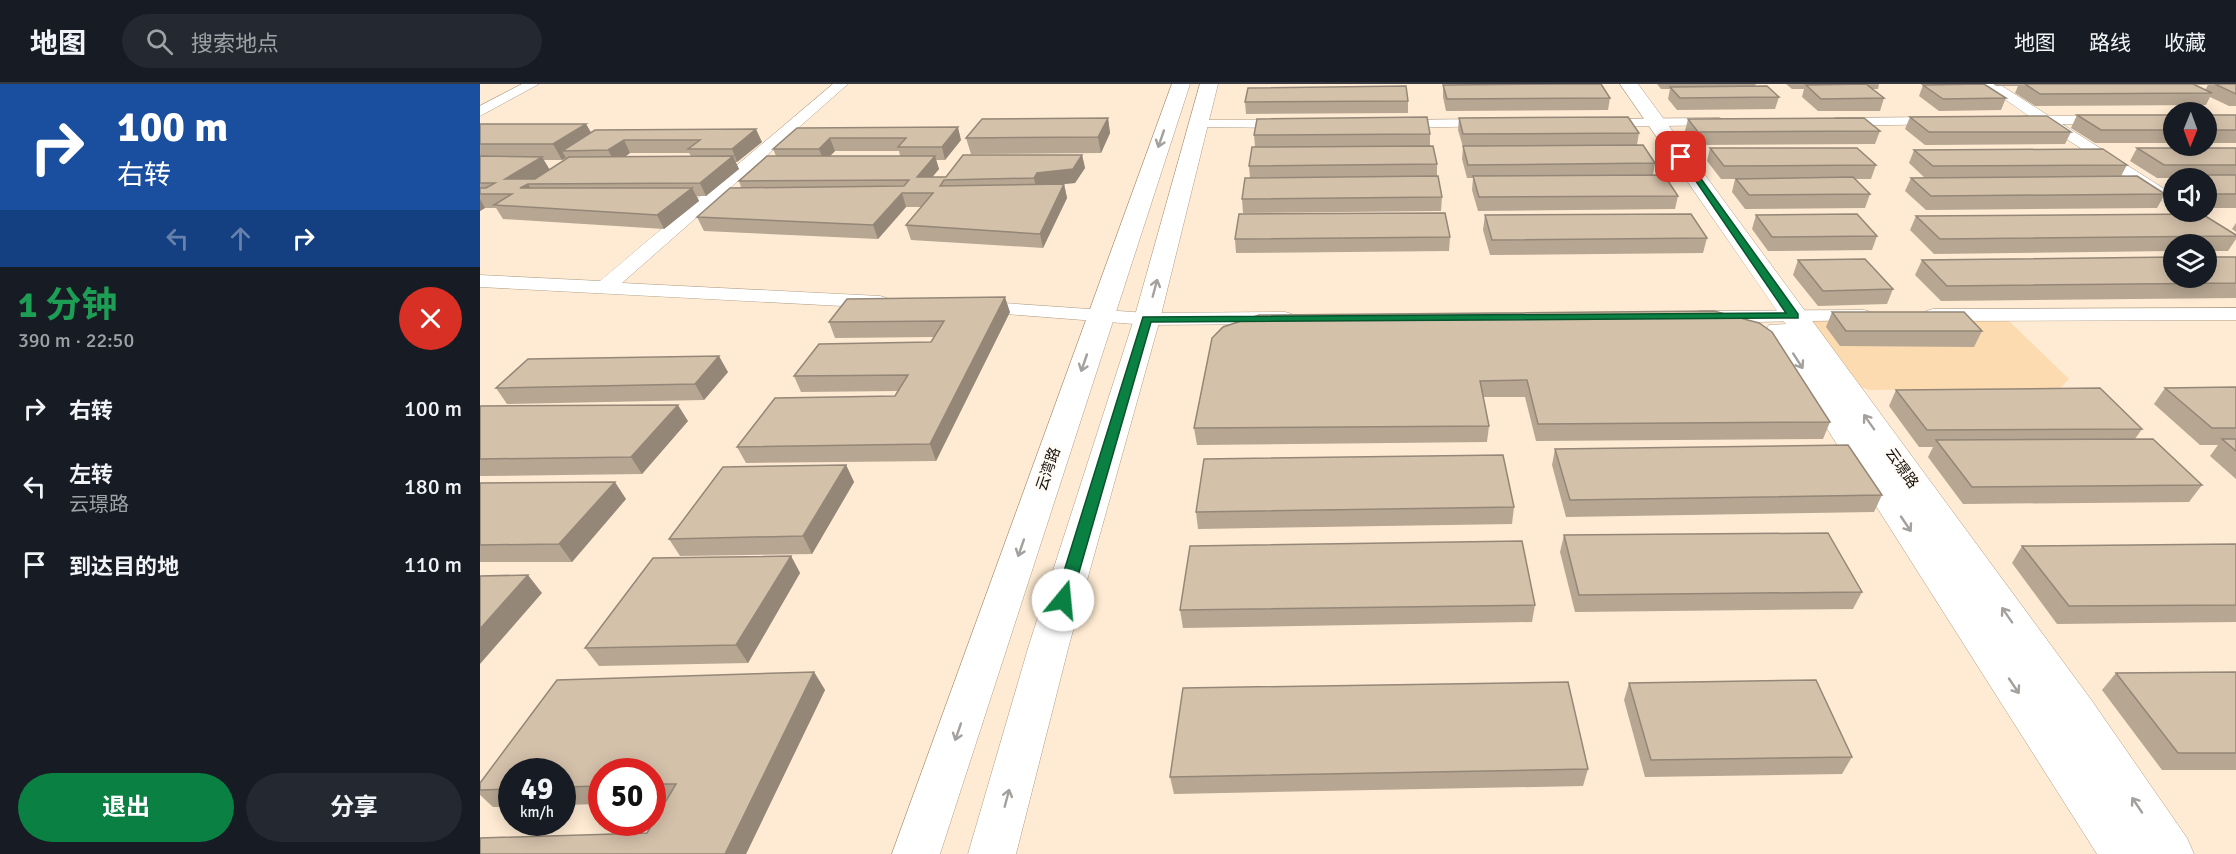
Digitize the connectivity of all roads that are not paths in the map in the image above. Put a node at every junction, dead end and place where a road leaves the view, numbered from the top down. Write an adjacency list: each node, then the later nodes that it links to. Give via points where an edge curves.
1 (532, 84): 8 (street)
2 (841, 84): 23 (street)
3 (1181, 84): 26 (main road, 云湾路, one-way to 26)
4 (1209, 84): 18 (main road)
5 (1616, 84): 13 (main road, 云璟路)
6 (1629, 84): 13 (main road, 云璟路)
7 (1990, 84): 9 (street)
8 (480, 112)
9 (2046, 120): 10 (street); 12 (street); 21 (street)
10 (2163, 120)
11 (1962, 121): 15 (street)
12 (1998, 121)
13 (1648, 122): 14 (street); 17 (street); 29 (main road, 云璟路)
14 (1737, 122)
15 (1818, 122)
16 (1505, 123): 20 (street)
17 (1584, 123)
18 (1198, 124): 19 (street); 33 (main road, one-way to 18)
19 (1308, 124)
20 (1379, 124)
21 (2163, 196)
22 (480, 281): 23 (street)
23 (604, 288): 24 (street)
24 (900, 303)
25 (959, 306): 26 (street)
26 (1101, 314): 33 (street); 34 (main road, 云湾路, one-way to 34)
27 (2236, 314): 28 (street)
28 (1911, 315)
29 (1782, 316): 30 (street); 31 (street); 36 (main road, 云璟路, one-way to 36); 37 (main road, 云璟路, one-way to 29, via 2077,714)
30 (1887, 316)
31 (1675, 317)
32 (1307, 318): 33 (street)
33 (1147, 319): 35 (main road, one-way to 33, via 1049,645)
34 (916, 854)
35 (992, 854)
36 (2125, 854)
37 (2170, 854)

